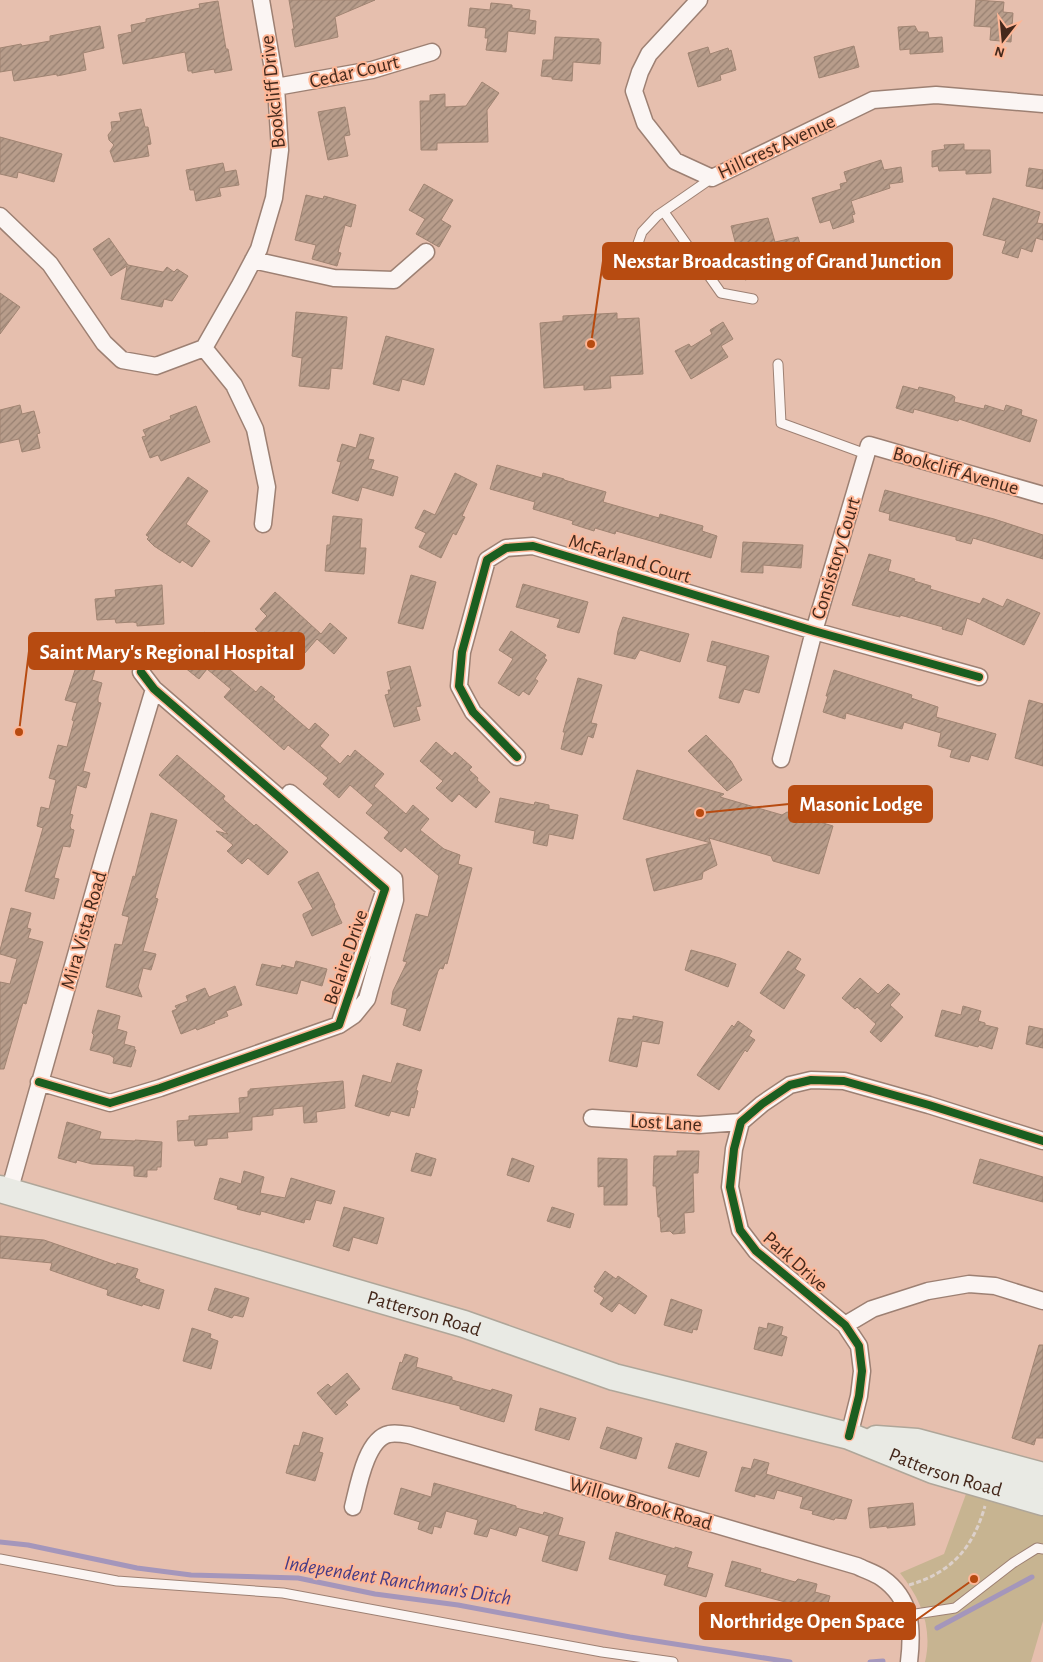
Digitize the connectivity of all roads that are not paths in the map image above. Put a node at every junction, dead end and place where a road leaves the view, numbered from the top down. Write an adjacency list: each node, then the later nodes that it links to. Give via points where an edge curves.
1 (261, 0): 4 (street, Bookcliff Drive)
2 (699, 0): 6 (street, Hillcrest Avenue, via 649,54 634,91 645,123 675,161)
3 (432, 52): 4 (street, Cedar Court, via 372,70)
4 (276, 87): 10 (street, Bookcliff Drive, via 280,150 274,198)
5 (1043, 104): 6 (street, Hillcrest Avenue, via 936,95 872,100)
6 (712, 178): 7 (lane)
7 (664, 212): 11 (lane, via 642,232); 12 (lane, via 721,292)
8 (0, 216): 13 (street, via 50,264 104,343 122,360 156,366)
9 (426, 252): 10 (street, via 394,280 334,278)
10 (253, 260): 13 (street, Bookcliff Drive)
11 (630, 266)
12 (753, 299)
13 (204, 348): 17 (street, via 234,385 255,429 267,487)
14 (778, 364): 15 (lane, via 782,423)
15 (867, 450): 16 (street, Bookcliff Avenue); 18 (street, Consistory Court)
16 (1043, 495)
17 (264, 524)
18 (814, 630): 20 (street, McFarland Court); 22 (street, McFarland Court, via 534,546 506,548 487,560 462,652 459,686 473,712); 23 (street, Consistory Court)
19 (141, 672): 21 (street)
20 (979, 677)
21 (154, 689): 24 (street, Mira Vista Road); 24 (street, Belaire Drive, via 385,889 339,1025 110,1103)
22 (516, 757)
23 (781, 759)
24 (39, 1082): 28 (street, Mira Vista Road)
25 (592, 1118): 26 (street, Lost Lane, via 699,1125)
26 (740, 1122): 27 (street, via 790,1085 811,1080 844,1081); 30 (street, Park Drive, via 730,1187 740,1230 756,1251)
27 (1043, 1141)
28 (4, 1191): 31 (main road, Patterson Road, via 464,1324 614,1377)
29 (1043, 1300): 30 (street, via 995,1286 969,1284 928,1291 872,1309)
30 (845, 1325): 31 (street, Park Drive, via 859,1346 862,1371 860,1396)
31 (849, 1436): 32 (main road, Patterson Road, via 917,1442); 33 (main road, Patterson Road, via 933,1470)
32 (1043, 1476)
33 (1043, 1502)
34 (353, 1507): 37 (street, Willow Brook Road, via 366,1459 376,1443 388,1434 409,1434 858,1566 882,1579 902,1597)
35 (1043, 1549): 37 (lane, via 1037,1548 1013,1563 954,1608)
36 (0, 1559): 38 (lane, via 117,1581 283,1593)
37 (909, 1615): 39 (street, Willow Brook Road)
38 (672, 1662)
39 (909, 1662)

